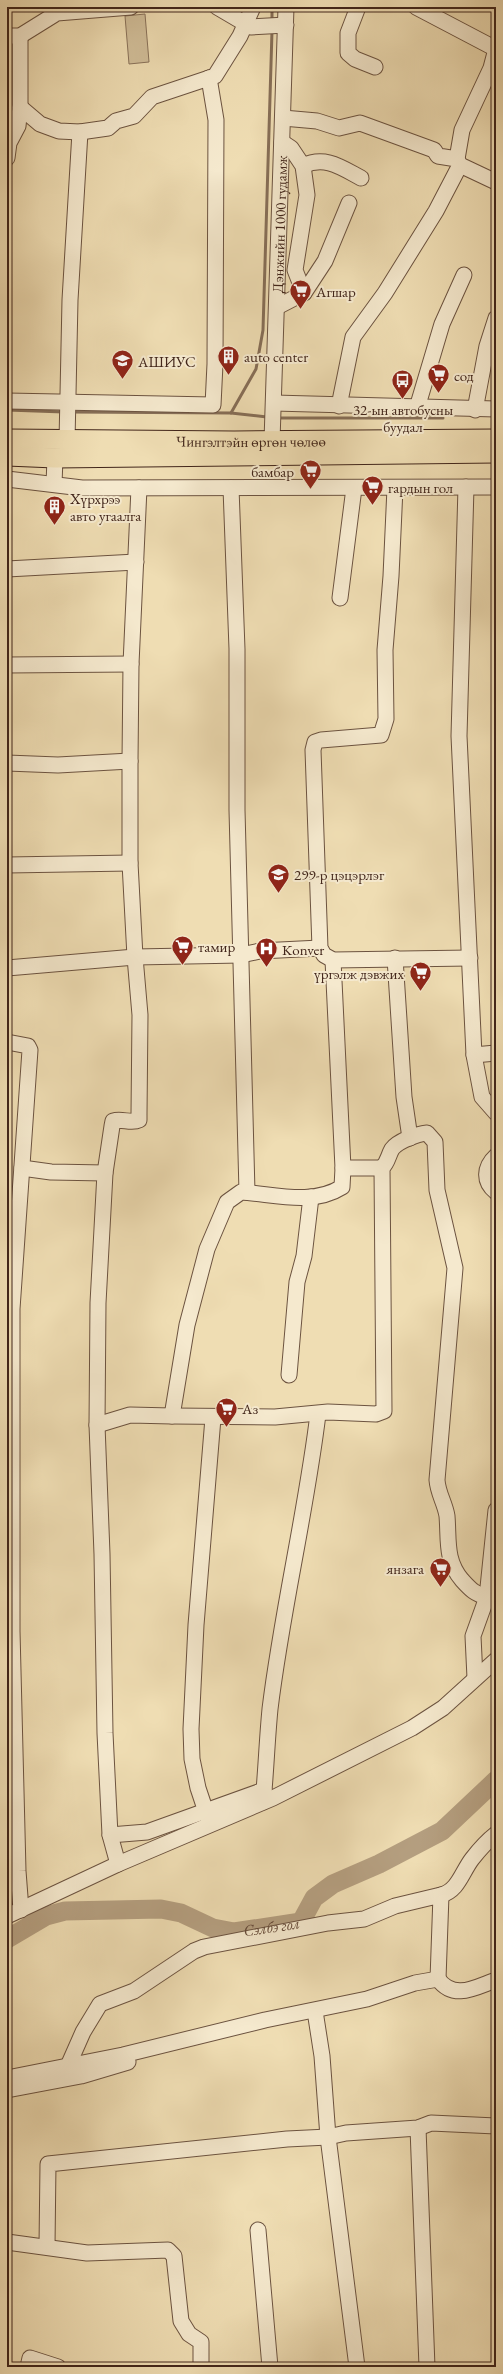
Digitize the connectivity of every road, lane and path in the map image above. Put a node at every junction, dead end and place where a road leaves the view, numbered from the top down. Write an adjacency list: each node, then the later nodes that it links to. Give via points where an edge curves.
1 (131, 7): 7 (street)
2 (218, 7): 8 (street)
3 (253, 7): 8 (street)
4 (286, 7): 9 (street, Дэнжийн 1000 гудамж)
5 (358, 7): 11 (street, via 348,33 348,53 355,59)
6 (416, 7): 18 (street, via 496,49 491,68 462,130)
7 (57, 10): 10 (street)
8 (249, 25): 9 (street); 12 (street, via 215,76)
9 (286, 26): 14 (street, Дэнжийн 1000 гудамж)
10 (14, 36): 13 (street)
11 (375, 67)
12 (209, 78): 15 (street, via 152,98 134,116 116,121 108,128); 28 (street, via 216,120 213,405)
13 (20, 107): 15 (street, via 40,124 59,131); 17 (street, via 18,126 9,143)
14 (283, 118): 16 (street, Дэнжийн 1000 гудамж); 18 (street, via 317,121 339,128 360,123 369,125 397,138 434,150 438,156)
15 (80, 132): 28 (street, via 70,300)
16 (282, 142): 19 (street, via 290,148); 25 (street, Дэнжийн 1000 гудамж)
17 (7, 158)
18 (458, 162): 21 (street); 29 (street, via 436,211 397,274 353,337)
19 (303, 166): 20 (street, via 312,162 328,161); 24 (street, via 307,195 295,270)
20 (361, 178)
21 (496, 182)
22 (349, 203): 24 (street, via 325,262)
23 (464, 275): 30 (street, via 442,324)
24 (304, 293): 25 (street)
25 (277, 307): 33 (street, Дэнжийн 1000 гудамж)
26 (496, 318): 32 (street, via 487,346)
27 (7, 402): 28 (street)
28 (68, 403): 34 (street)
29 (339, 406): 30 (street); 33 (street)
30 (417, 408): 32 (street)
31 (496, 409): 32 (street)
32 (475, 410)
33 (273, 420): 34 (main road, Чингэлтэйн өргөн чөлөө); 36 (main road, Чингэлтэйн өргөн чөлөө)
34 (67, 433): 35 (main road, Чингэлтэйн өргөн чөлөө)
35 (7, 439)
36 (496, 439)
37 (496, 453): 39 (main road, Чингэлтэйн өргөн чөлөө)
38 (7, 456): 39 (main road, Чингэлтэйн өргөн чөлөө)
39 (55, 458): 41 (street)
40 (7, 479): 41 (street)
41 (54, 484): 44 (street, via 82,488)
42 (466, 487): 43 (street); 47 (street); 61 (street, via 459,736)
43 (496, 487)
44 (139, 488): 45 (street); 48 (street)
45 (231, 488): 46 (street); 58 (street, via 237,649)
46 (354, 488): 47 (street); 50 (street)
47 (395, 488): 57 (street, via 392,576 385,650 384,730 381,735 321,740 315,742 313,750)
48 (136, 562): 49 (street); 51 (street)
49 (7, 568)
50 (340, 598)
51 (131, 664): 52 (street); 53 (street)
52 (7, 665)
53 (130, 761): 54 (street); 55 (street)
54 (7, 763)
55 (130, 863): 56 (street); 59 (street)
56 (7, 865)
57 (320, 948): 58 (street, via 260,951); 62 (street, via 324,955)
58 (240, 955): 59 (street); 74 (street)
59 (135, 957): 63 (street); 73 (street, via 140,1015 139,1120 113,1121)
60 (395, 958): 61 (street); 62 (street); 68 (street, via 404,1097)
61 (470, 958): 66 (street)
62 (333, 960): 71 (street)
63 (7, 968)
64 (7, 1042): 70 (street, via 30,1048)
65 (496, 1053): 66 (street)
66 (474, 1055): 67 (street, via 482,1097)
67 (496, 1113)
68 (410, 1138): 72 (street, via 394,1147 389,1160); 83 (street, via 426,1133 435,1142 437,1190 455,1268 437,1480 438,1493 446,1515 448,1554 455,1570 474,1594)
69 (496, 1156): 75 (street, via 489,1162 486,1179)
70 (22, 1168): 73 (street); 93 (street, via 12,1309 12,1615)
71 (343, 1168): 72 (street); 76 (street, via 342,1187)
72 (382, 1168): 78 (street, via 384,1410 376,1414)
73 (105, 1174): 81 (street, via 97,1318)
74 (247, 1192): 76 (street, via 272,1196); 79 (street, via 241,1192 227,1202 207,1249 187,1325)
75 (496, 1192)
76 (311, 1197): 77 (street, via 304,1256 298,1282)
77 (289, 1375)
78 (318, 1414): 80 (street, via 275,1417 232,1415); 86 (street, via 313,1459 296,1546 270,1709)
79 (172, 1416): 80 (street); 81 (street, via 130,1415)
80 (213, 1418): 87 (street, via 196,1625 191,1729 192,1760)
81 (97, 1425): 90 (street)
82 (496, 1510): 83 (street)
83 (487, 1598): 85 (street, via 473,1636)
84 (496, 1660): 85 (street)
85 (475, 1678): 86 (street, via 443,1708 412,1728)
86 (264, 1796): 87 (street); 88 (street)
87 (206, 1810): 88 (street); 90 (street, via 147,1832)
88 (210, 1824): 91 (street)
89 (496, 1834): 92 (street, via 471,1860 454,1888 449,1893)
90 (110, 1835): 91 (street)
91 (118, 1864): 93 (street)
92 (441, 1895): 95 (street); 99 (street, via 394,1906 364,1919 328,1923 194,1951 134,1991 100,2004 83,2032)
93 (21, 1910): 94 (street)
94 (7, 1916)
95 (438, 1979): 96 (street, via 442,1985 455,1992 464,1992); 97 (street)
96 (496, 1980)
97 (315, 2011): 99 (street, via 265,2020 194,2039); 104 (street, via 322,2056)
98 (154, 2056): 101 (street, via 81,2076)
99 (68, 2066): 100 (street)
100 (7, 2078)
101 (7, 2090)
102 (496, 2126): 103 (street, via 432,2123)
103 (418, 2128): 104 (street, via 346,2133); 113 (street)
104 (328, 2137): 107 (street, via 48,2164); 112 (street)
105 (258, 2230): 111 (street)
106 (7, 2242): 107 (street)
107 (47, 2246): 110 (street, via 87,2253 168,2250 174,2256 181,2321 189,2334 201,2342)
108 (28, 2367): 109 (street, via 30,2358)
109 (58, 2367)
110 (201, 2367)
111 (270, 2367)
112 (356, 2367)
113 (427, 2367)

